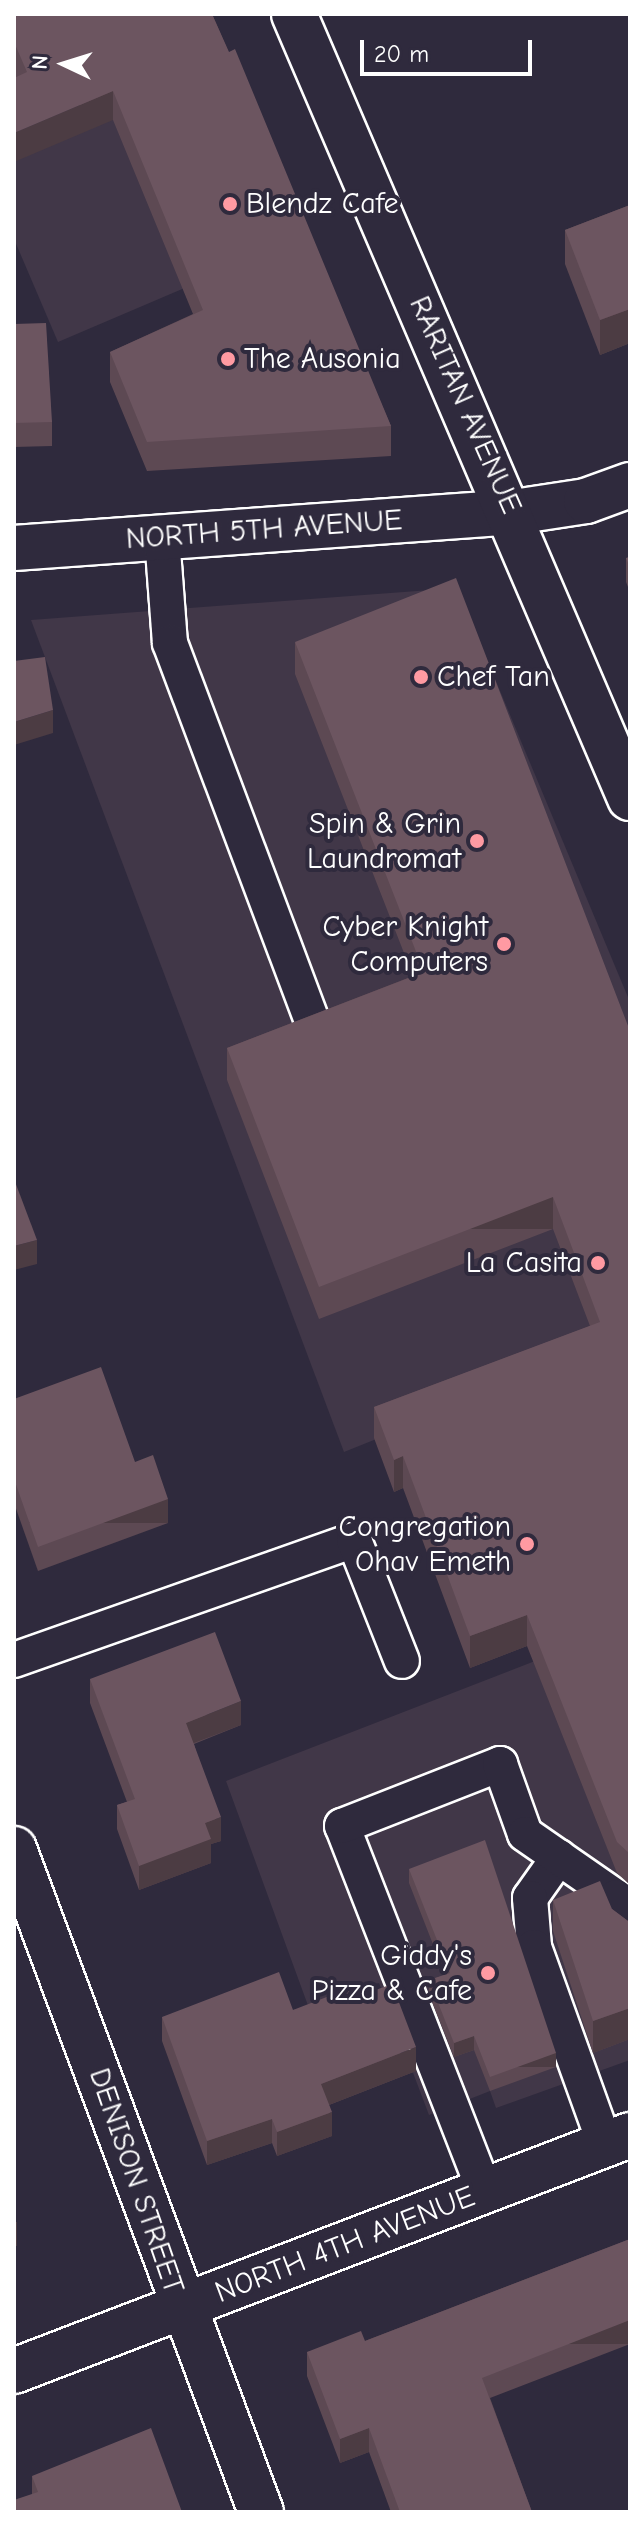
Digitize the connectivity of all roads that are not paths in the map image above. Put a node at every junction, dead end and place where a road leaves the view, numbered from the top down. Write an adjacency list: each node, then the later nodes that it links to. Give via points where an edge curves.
1 (294, 14): 3 (street, RARITAN AVENUE)
2 (630, 485): 3 (street, NORTH 5TH AVENUE, via 586,501)
3 (514, 512): 4 (street, NORTH 5TH AVENUE); 6 (street, RARITAN AVENUE)
4 (162, 537): 5 (street, NORTH 5TH AVENUE); 7 (lane, via 170,643)
5 (14, 548)
6 (630, 798)
7 (310, 1016)
8 (14, 1660): 9 (lane, via 354,1540)
9 (402, 1661)
10 (14, 1849): 15 (street, DENISON STREET)
11 (559, 1857): 12 (lane, via 616,1897); 13 (lane, via 530,1898 534,1947); 14 (lane, via 525,1834 500,1764 342,1826)
12 (630, 1933)
13 (618, 2140): 14 (street, NORTH 4TH AVENUE)
14 (485, 2192): 15 (street, NORTH 4TH AVENUE)
15 (180, 2308): 16 (street, NORTH 4TH AVENUE); 17 (street, DENISON STREET)
16 (14, 2371)
17 (261, 2512)

